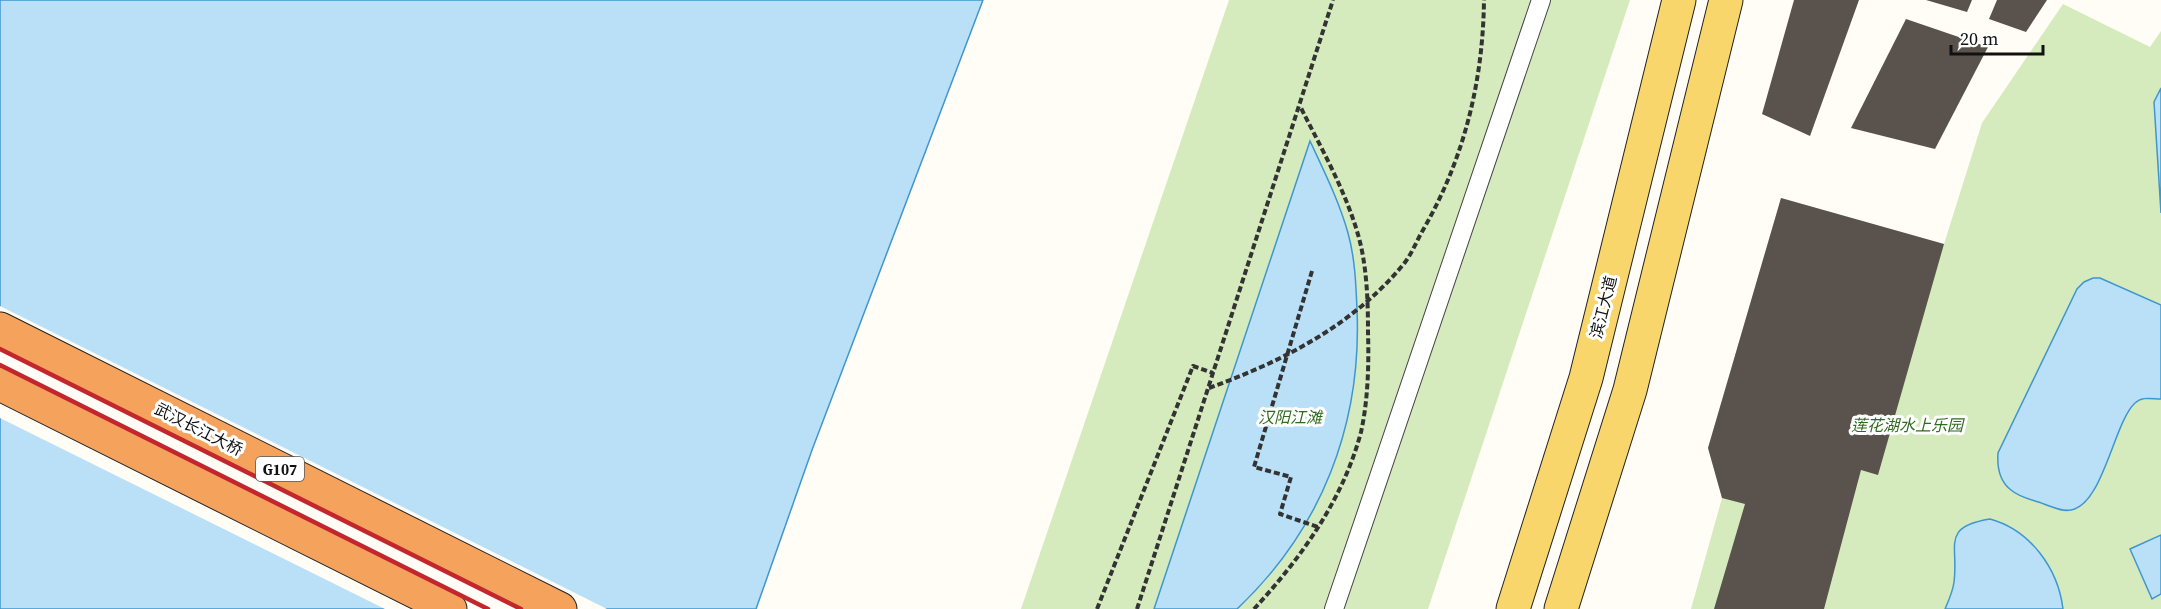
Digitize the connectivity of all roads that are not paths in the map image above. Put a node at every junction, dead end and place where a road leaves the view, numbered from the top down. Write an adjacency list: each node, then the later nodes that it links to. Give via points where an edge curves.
1 (1541, 0): 8 (lane)
2 (1679, 0): 9 (main road, 滨江大道, via 1586,378)
3 (1726, 0): 10 (main road, via 1630,390)
4 (0, 329): 7 (highway, 武汉长江大桥 / G107)
5 (0, 384): 6 (highway)
6 (450, 609)
7 (560, 609)
8 (1334, 609)
9 (1513, 609)
10 (1561, 609)

